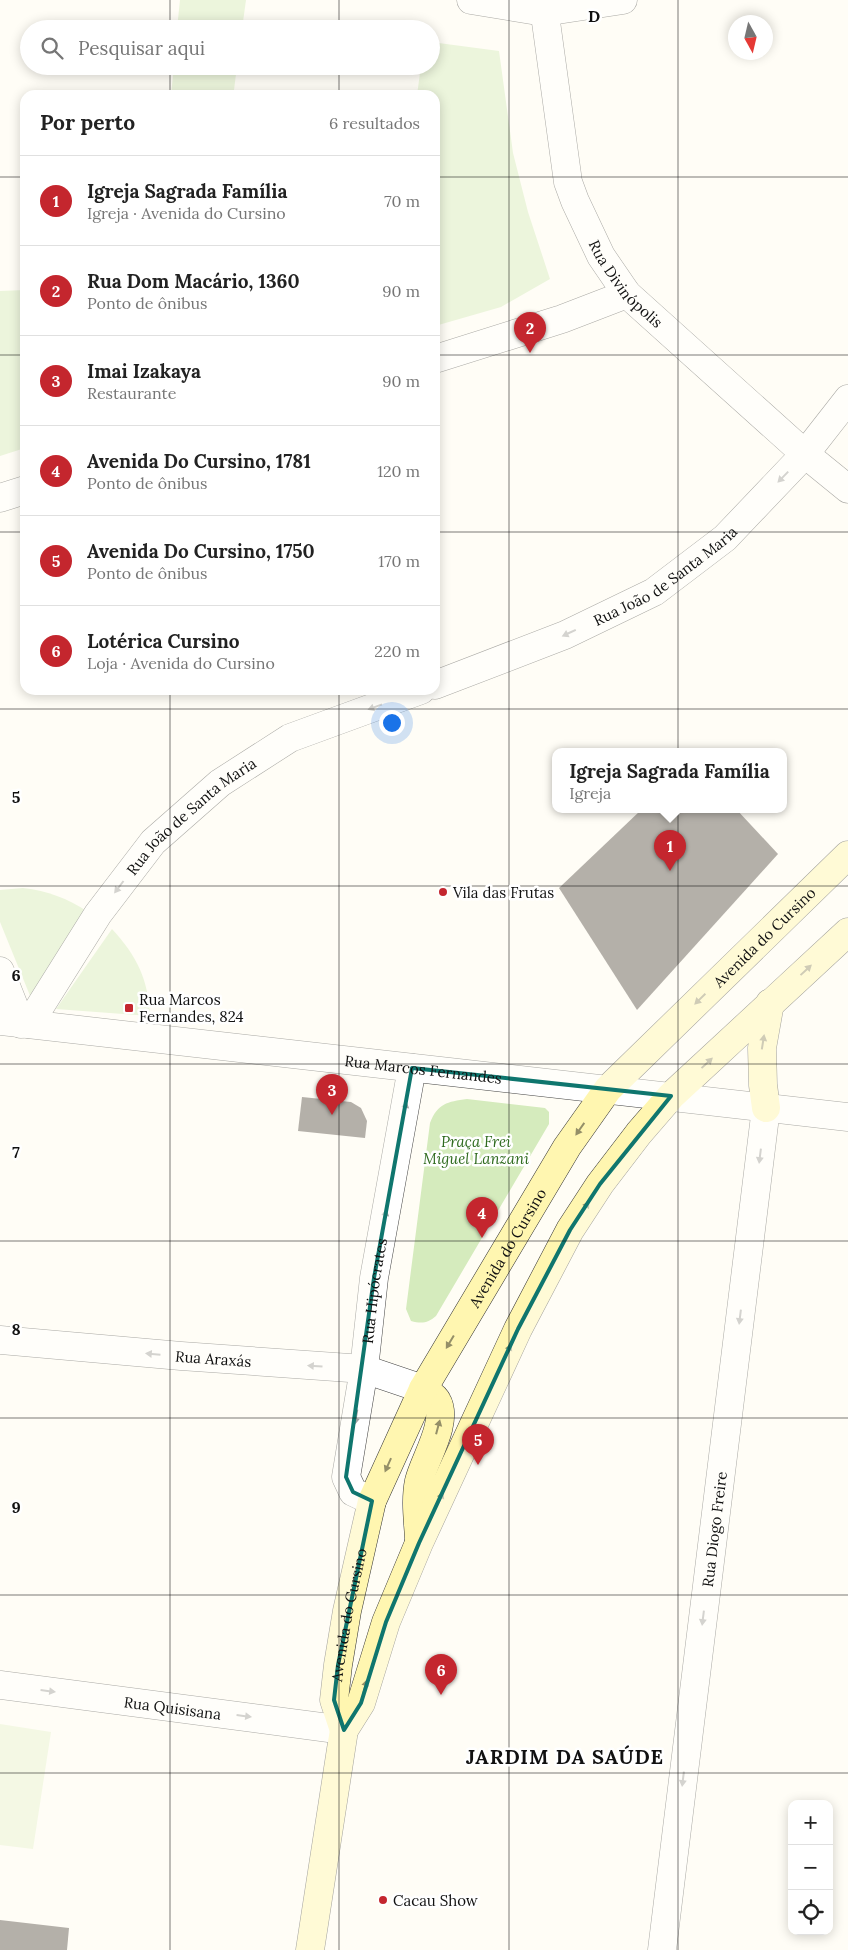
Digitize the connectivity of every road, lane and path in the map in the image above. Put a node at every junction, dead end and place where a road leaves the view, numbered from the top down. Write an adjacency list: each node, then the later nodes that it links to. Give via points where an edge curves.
1 (471, 0): 3 (street)
2 (624, 0): 3 (street)
3 (544, 6): 4 (street, Rua Divinópolis, via 568,182 602,256)
4 (627, 294): 5 (street, via 562,319); 7 (street, Rua Divinópolis)
5 (440, 357)
6 (848, 399): 7 (street, Rua João de Santa Maria)
7 (805, 454): 8 (street, Rua Divinópolis); 11 (street, Rua João de Santa Maria, one-way to 11, via 725,538 654,592 565,635)
8 (848, 490)
9 (20, 492): 10 (street)
10 (0, 498)
11 (440, 683)
12 (407, 695): 17 (street, Rua João de Santa Maria, one-way to 17, via 290,738 220,783 153,842)
13 (848, 855): 19 (main road, Avenida do Cursino, one-way to 19)
14 (848, 932): 16 (main road, Avenida do Cursino, one-way to 14)
15 (0, 971): 17 (street)
16 (770, 1003): 20 (main road, Avenida do Cursino, one-way to 16); 21 (main road, one-way to 16, via 762,1048)
17 (17, 1023): 18 (street, Rua Marcos Fernandes)
18 (412, 1068): 19 (street, Rua Marcos Fernandes); 24 (street, Rua Hipócrates, one-way to 18, via 374,1278)
19 (608, 1089): 20 (street, Rua Marcos Fernandes); 25 (main road, Avenida do Cursino, one-way to 25, via 567,1147)
20 (671, 1096): 21 (street, Rua Marcos Fernandes); 27 (main road, Avenida do Cursino, one-way to 20, via 518,1329 570,1230 600,1184)
21 (766, 1108): 22 (street, Rua Marcos Fernandes); 31 (street, Rua Diogo Freire, one-way to 31)
22 (848, 1117)
23 (0, 1340): 24 (street, Rua Araxás, one-way to 23)
24 (364, 1369): 25 (street, Rua Araxás); 26 (street, Rua Hipócrates, one-way to 26, via 346,1476 353,1492)
25 (423, 1388): 26 (main road, Avenida do Cursino, one-way to 26); 27 (main road, one-way to 25, via 419,1482 441,1414 437,1400)
26 (372, 1501): 29 (main road, Avenida do Cursino, via 338,1665 334,1700)
27 (419, 1543): 29 (main road, Avenida do Cursino, one-way to 27, via 361,1703 386,1622)
28 (0, 1685): 29 (street, Rua Quisisana, one-way to 29)
29 (344, 1730): 30 (main road, Avenida do Cursino)
30 (310, 1950)
31 (662, 1950)

